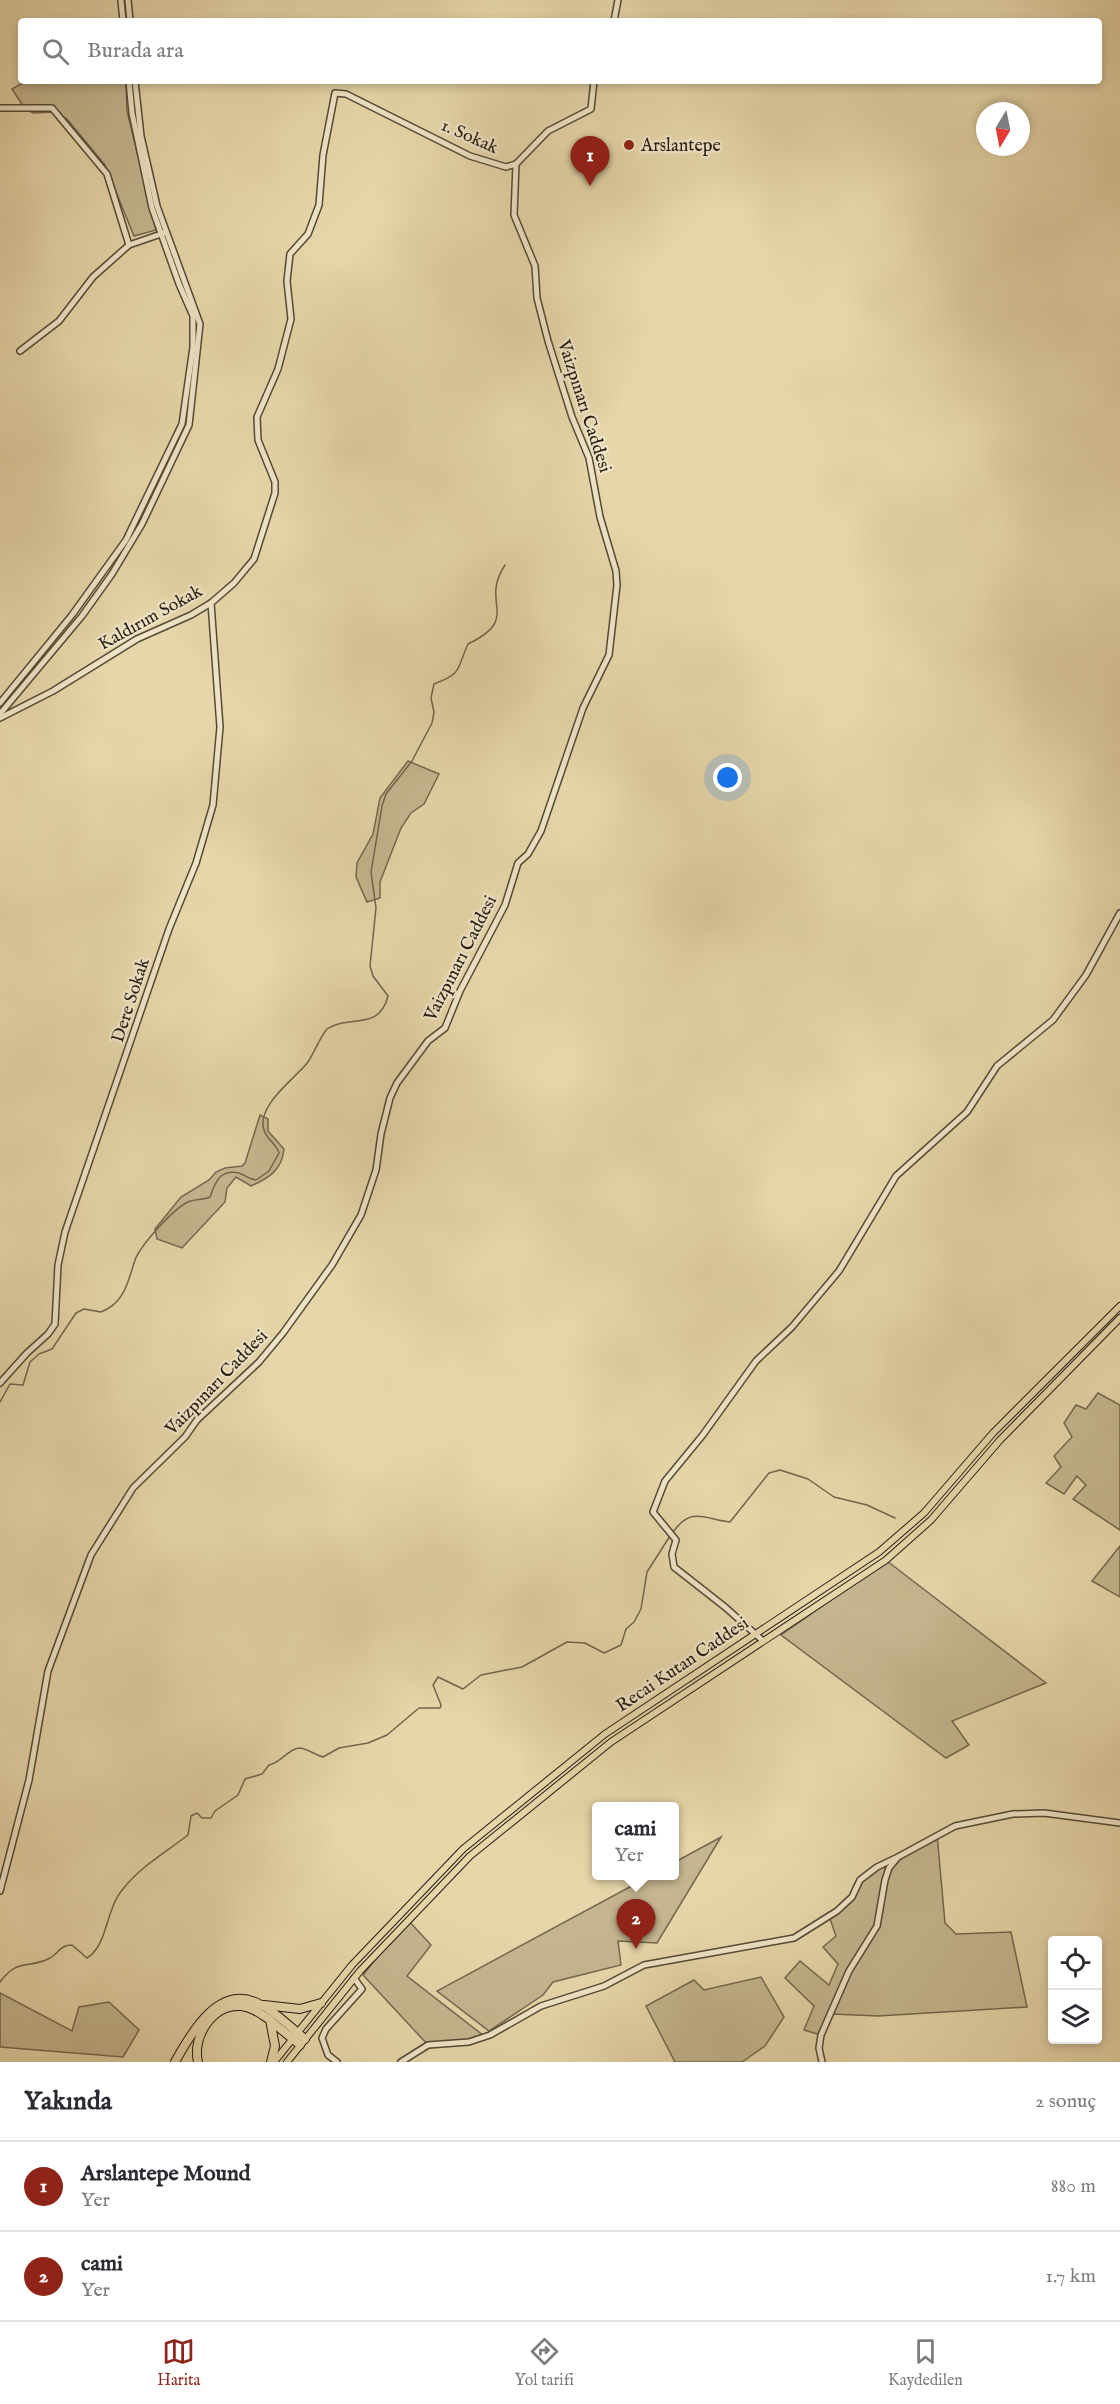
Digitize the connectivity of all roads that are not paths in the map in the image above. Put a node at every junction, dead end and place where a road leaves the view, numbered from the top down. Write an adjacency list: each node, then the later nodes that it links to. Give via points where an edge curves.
1 (121, 0): 4 (street)
2 (128, 0): 5 (street)
3 (618, 0): 6 (street)
4 (123, 18)
5 (130, 18)
6 (615, 18)
7 (129, 84): 13 (street, via 152,208)
8 (135, 84): 13 (street, via 141,136)
9 (594, 84): 12 (street, 1. Sokak, via 591,108 548,131)
10 (335, 93): 12 (street, 1. Sokak, via 346,94 477,159 499,166); 16 (street, Kaldırım Sokak, via 323,155 319,205 308,234 290,254 287,281 291,319 278,369 257,417 258,440 275,482 275,492 250,565)
11 (0, 108): 14 (street, via 52,108 107,174)
12 (516, 164): 27 (street, Vaizpınarı Caddesi, via 514,215 535,266 537,298 548,341 589,458 600,517 616,571 609,655 583,708 541,831 518,863 505,905 445,1028 428,1041 390,1098 376,1170 361,1215 332,1265 259,1362 133,1488 91,1555 48,1671 29,1780)
13 (163, 234): 14 (street); 17 (street, via 195,328 182,424 126,540); 18 (street, via 200,324 189,425 138,531 112,574)
14 (129, 244): 15 (street, via 93,277 59,321)
15 (20, 351)
16 (211, 603): 18 (street, Kaldırım Sokak, via 136,639 53,691); 22 (street, Dere Sokak, via 220,727 211,815 67,1225 58,1265 55,1324)
17 (0, 704)
18 (0, 716)
19 (1120, 913): 23 (street, via 1068,1001 1043,1030 997,1066 957,1122 903,1168 839,1270 792,1327 756,1361 665,1481 653,1512 675,1536 674,1567)
20 (1120, 1306): 23 (main road, Recai Kutan Caddesi, via 993,1433 915,1521 879,1552)
21 (1120, 1318): 24 (main road, Recai Kutan Caddesi, via 1000,1440 920,1530 886,1560)
22 (0, 1383)
23 (755, 1633): 24 (street); 29 (main road, Recai Kutan Caddesi, via 605,1734 463,1849 367,1948)
24 (762, 1640): 28 (main road, Recai Kutan Caddesi, via 611,1742 470,1856)
25 (1120, 1823): 26 (street, via 1044,1813 1014,1814 955,1826)
26 (898, 1857): 39 (street, via 877,1866 860,1880 852,1897 837,1911 794,1938 644,1965 604,1986 541,2006 490,2036 428,2045); 40 (street, via 885,1880 877,1926 849,1971 821,2035)
27 (0, 1891)
28 (354, 1978): 33 (main road, Recai Kutan Caddesi); 38 (street, via 362,1989 322,2038 328,2055)
29 (321, 2003): 30 (highway, via 292,2009); 32 (main road, Recai Kutan Caddesi)
30 (261, 2004): 32 (highway); 34 (highway, via 237,2000 219,2005 204,2016)
31 (270, 2020): 32 (highway); 35 (highway, via 250,2007 222,2011 200,2034); 36 (highway, via 275,2046)
32 (295, 2036): 33 (highway); 36 (main road, Recai Kutan Caddesi)
33 (302, 2042): 37 (main road, Recai Kutan Caddesi)
34 (175, 2062)
35 (198, 2062)
36 (272, 2062)
37 (287, 2062)
38 (337, 2062)
39 (401, 2062)
40 (822, 2062)

